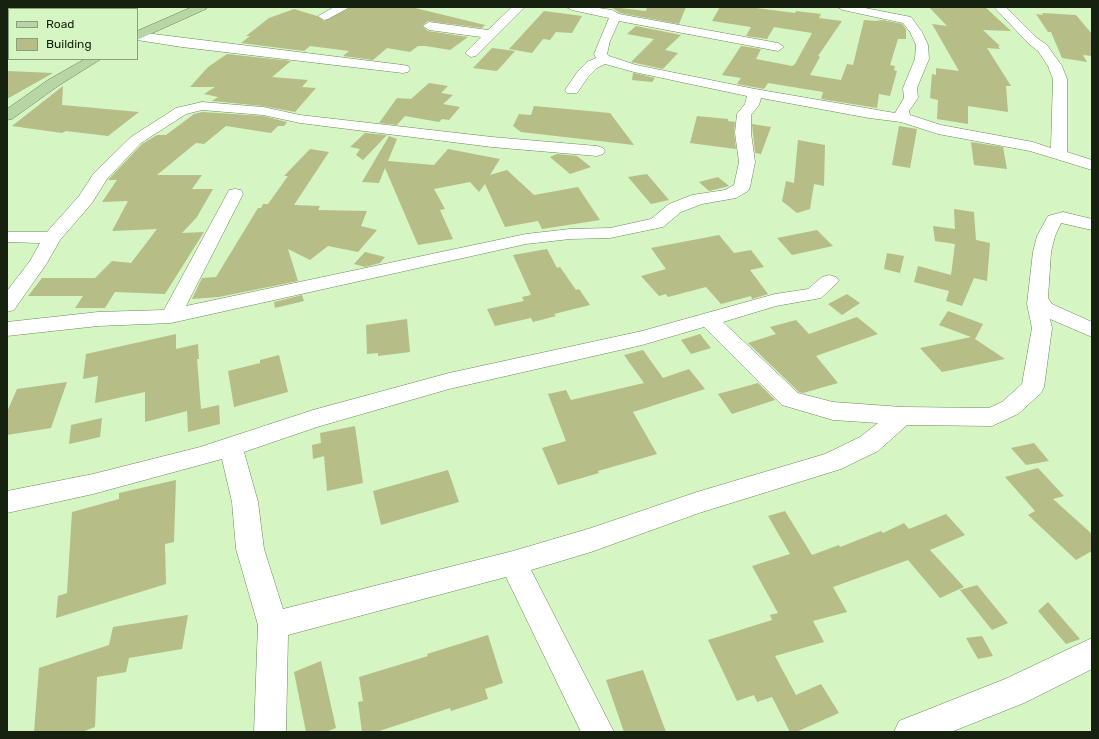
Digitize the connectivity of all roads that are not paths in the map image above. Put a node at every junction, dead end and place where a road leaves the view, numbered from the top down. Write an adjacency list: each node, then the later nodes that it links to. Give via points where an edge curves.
1 (202, 7): 11 (main road)
2 (344, 7): 7 (street)
3 (519, 7): 10 (street)
4 (572, 7): 8 (street, via 612,14)
5 (843, 7): 21 (street, via 907,20 916,32 922,45 922,59 910,88 911,98 902,111)
6 (1000, 7): 23 (street, via 1043,48 1058,72)
7 (324, 16)
8 (615, 18): 13 (street); 15 (street, via 600,54)
9 (429, 26): 10 (street)
10 (490, 34): 14 (street)
11 (138, 36)
12 (138, 36): 17 (street, via 182,44)
13 (778, 47)
14 (470, 53)
15 (604, 59): 18 (street, via 592,65); 19 (street, via 634,68)
16 (92, 60): 20 (main road, via 53,83)
17 (403, 69)
18 (572, 90)
19 (755, 93): 21 (street); 32 (street, via 752,105 744,114 743,133 747,162 742,187 730,194 698,199 676,208 657,223 610,233 570,234 518,241)
20 (7, 116)
21 (903, 118): 23 (street, via 938,129 1020,144)
22 (597, 151): 28 (street, via 492,142 202,106 181,111 136,140 100,176 86,199)
23 (1059, 155): 24 (street)
24 (1092, 165)
25 (235, 194): 32 (street)
26 (1092, 225): 30 (street, via 1063,217 1054,220 1042,252)
27 (7, 237): 28 (street)
28 (52, 238): 31 (street, via 38,263)
29 (829, 281): 33 (street, via 814,294 775,300)
30 (1038, 298): 35 (street, via 1045,309); 36 (street, via 1036,304 1042,328 1033,387 1010,408 992,416)
31 (7, 305)
32 (171, 316): 34 (street, via 98,319)
33 (707, 318): 36 (street, via 790,399 833,411); 37 (street, via 642,338 376,401)
34 (7, 328)
35 (1092, 330)
36 (902, 416): 39 (street, via 869,444 832,462 697,503)
37 (231, 447): 38 (street, via 151,470); 40 (street, via 245,502 250,549)
38 (7, 502)
39 (513, 564): 40 (street); 43 (street)
40 (273, 625): 42 (street)
41 (1092, 653): 44 (street, via 1013,692)
42 (270, 732)
43 (598, 732)
44 (910, 732)

